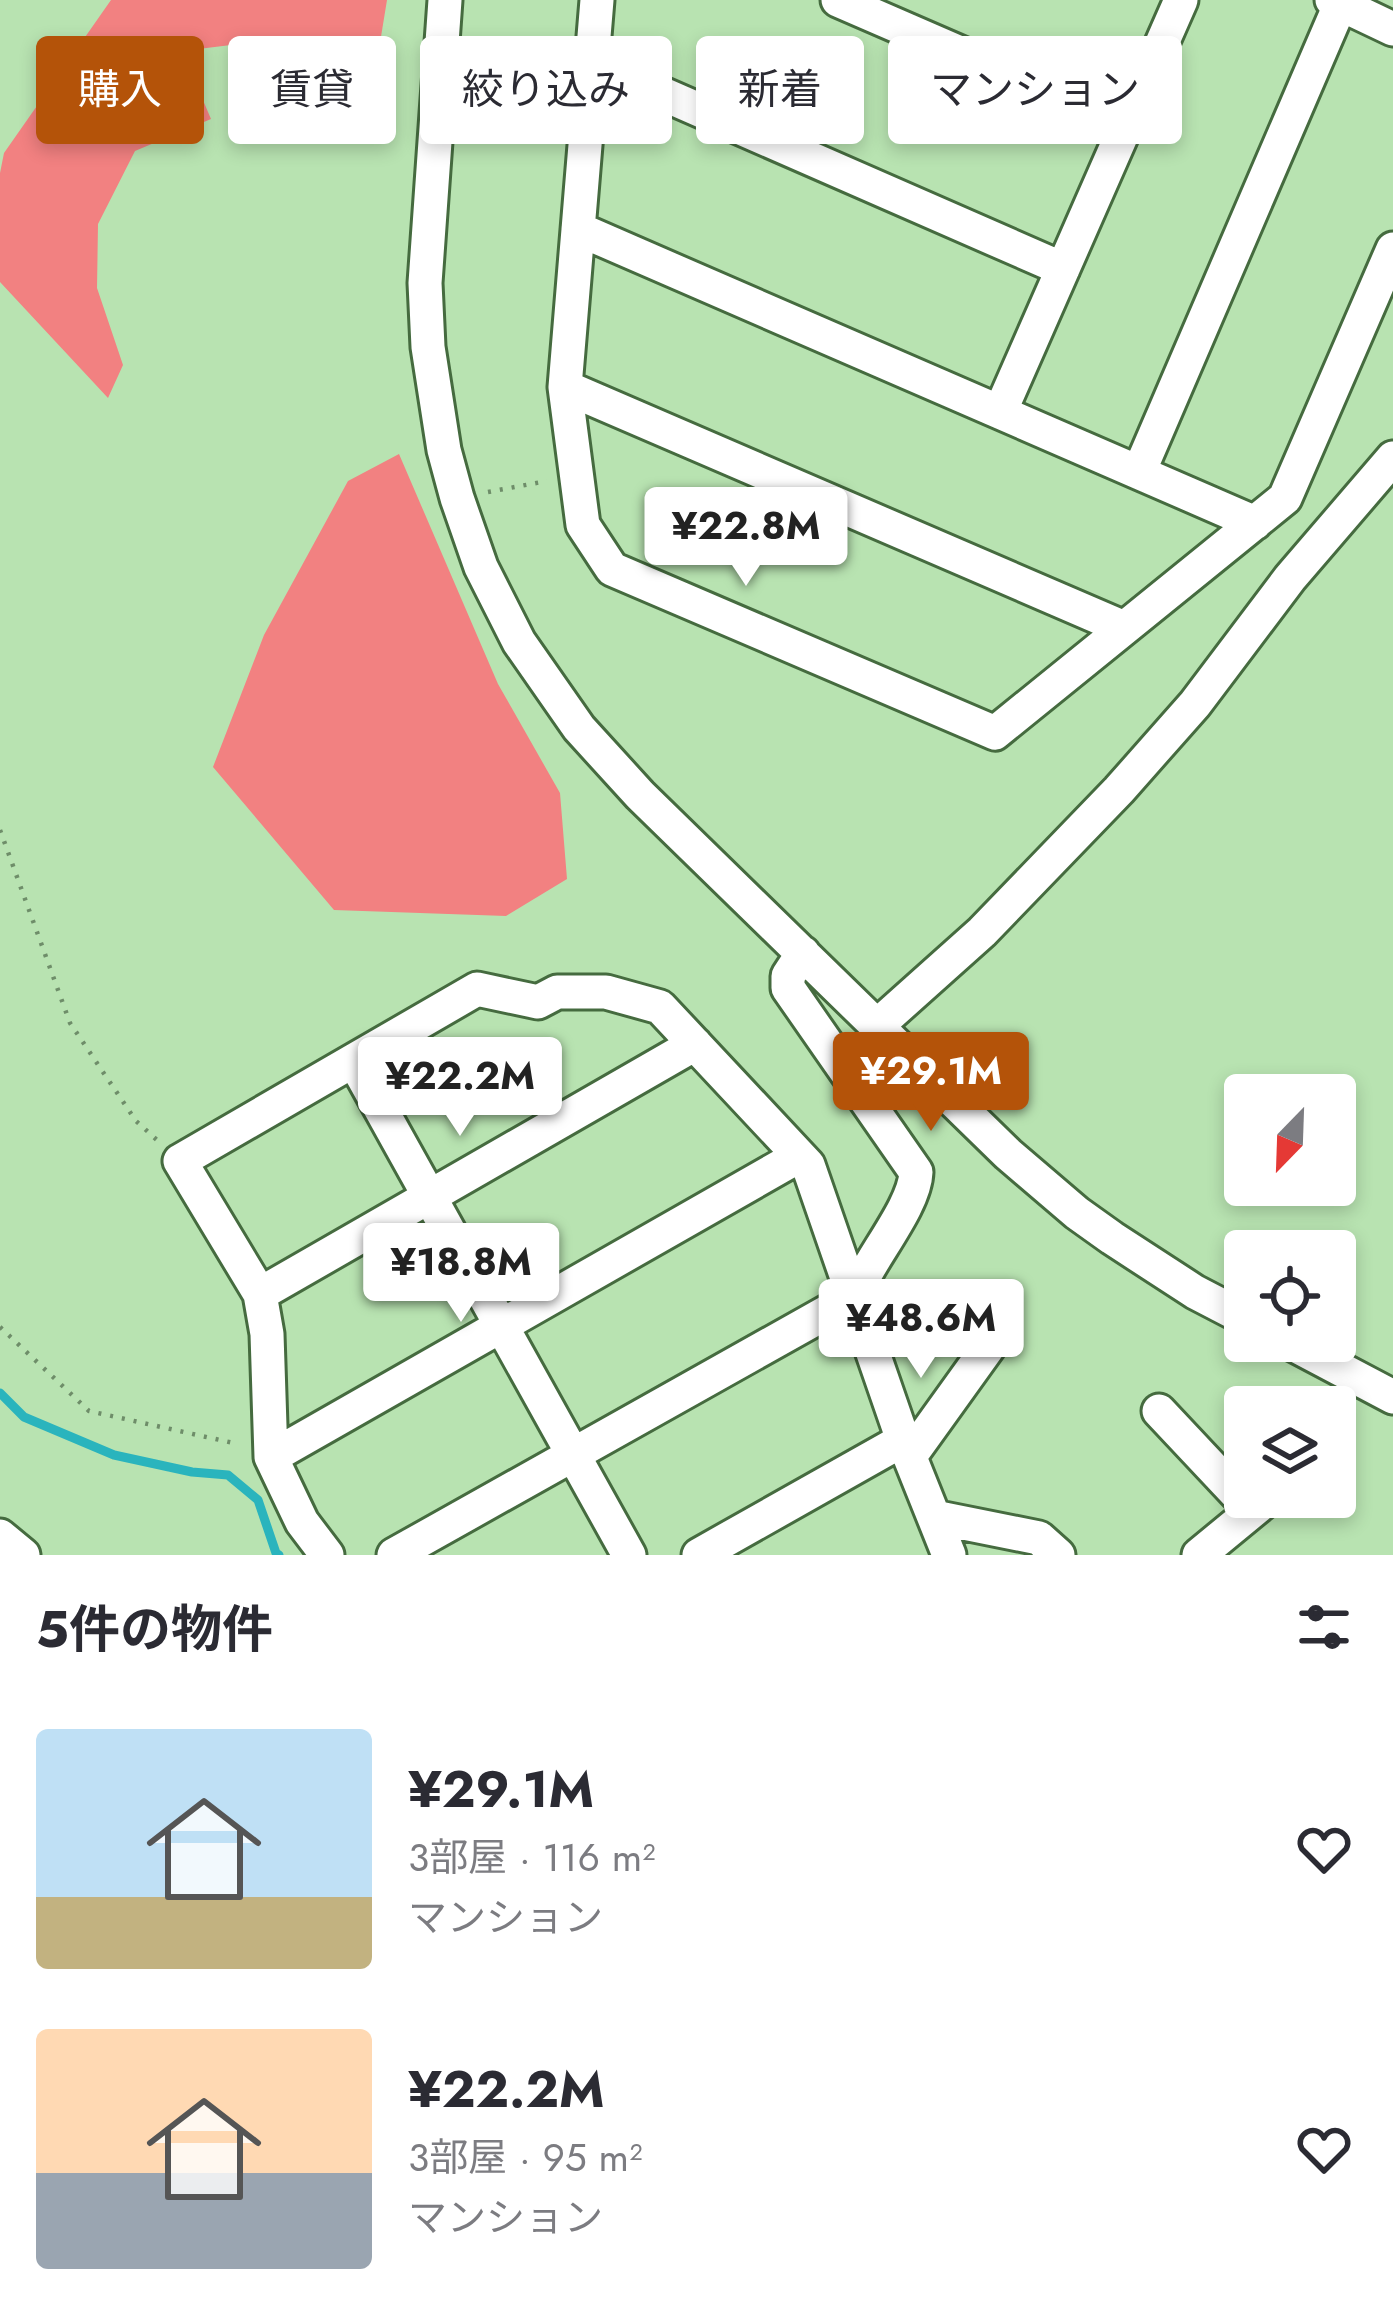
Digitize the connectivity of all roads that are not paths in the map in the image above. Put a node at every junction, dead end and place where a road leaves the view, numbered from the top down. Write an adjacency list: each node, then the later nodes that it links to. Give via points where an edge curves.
1 (445, 0): 22 (street, via 425,313 457,498 482,567 567,713)
2 (597, 0): 7 (street)
3 (838, 0): 8 (street)
4 (1181, 0): 9 (street)
5 (1336, 3): 6 (street); 19 (street)
6 (1393, 29)
7 (594, 36)
8 (921, 36)
9 (1165, 36)
10 (672, 98): 15 (street)
11 (585, 144): 13 (street)
12 (1118, 144): 15 (street)
13 (578, 229): 16 (street); 17 (street)
14 (1393, 249): 20 (street, via 1286,499)
15 (1063, 268): 17 (street)
16 (565, 387): 21 (street); 21 (street, via 583,525 612,569 995,733)
17 (1000, 412): 19 (street)
18 (1393, 458): 23 (street, via 1119,790 982,932)
19 (1138, 472): 20 (street)
20 (1255, 523): 21 (street)
21 (1124, 628)
22 (803, 953): 23 (street); 29 (street, via 788,988 916,1172)
23 (878, 1025): 30 (street, via 1077,1213)
24 (695, 1044): 25 (street, via 660,1007 606,992 557,992 538,1002 477,989); 26 (street); 27 (street)
25 (354, 1060): 27 (street); 28 (street, via 180,1161)
26 (799, 1156): 29 (street); 31 (street)
27 (430, 1196): 28 (street); 31 (street)
28 (260, 1294): 38 (street)
29 (854, 1297): 36 (street); 37 (street)
30 (1224, 1307)
31 (501, 1326): 37 (street); 38 (street)
32 (989, 1346): 36 (street)
33 (1327, 1362): 34 (street)
34 (1393, 1397)
35 (1160, 1411): 39 (street)
36 (907, 1448): 40 (street); 47 (street)
37 (573, 1454): 45 (street); 46 (street)
38 (272, 1457): 44 (street)
39 (1224, 1471)
40 (934, 1517): 48 (street); 49 (street, via 1039,1538)
41 (1243, 1518): 50 (street)
42 (0, 1536): 43 (street)
43 (23, 1555)
44 (327, 1555)
45 (394, 1555)
46 (629, 1555)
47 (699, 1555)
48 (949, 1555)
49 (1058, 1555)
50 (1199, 1555)

